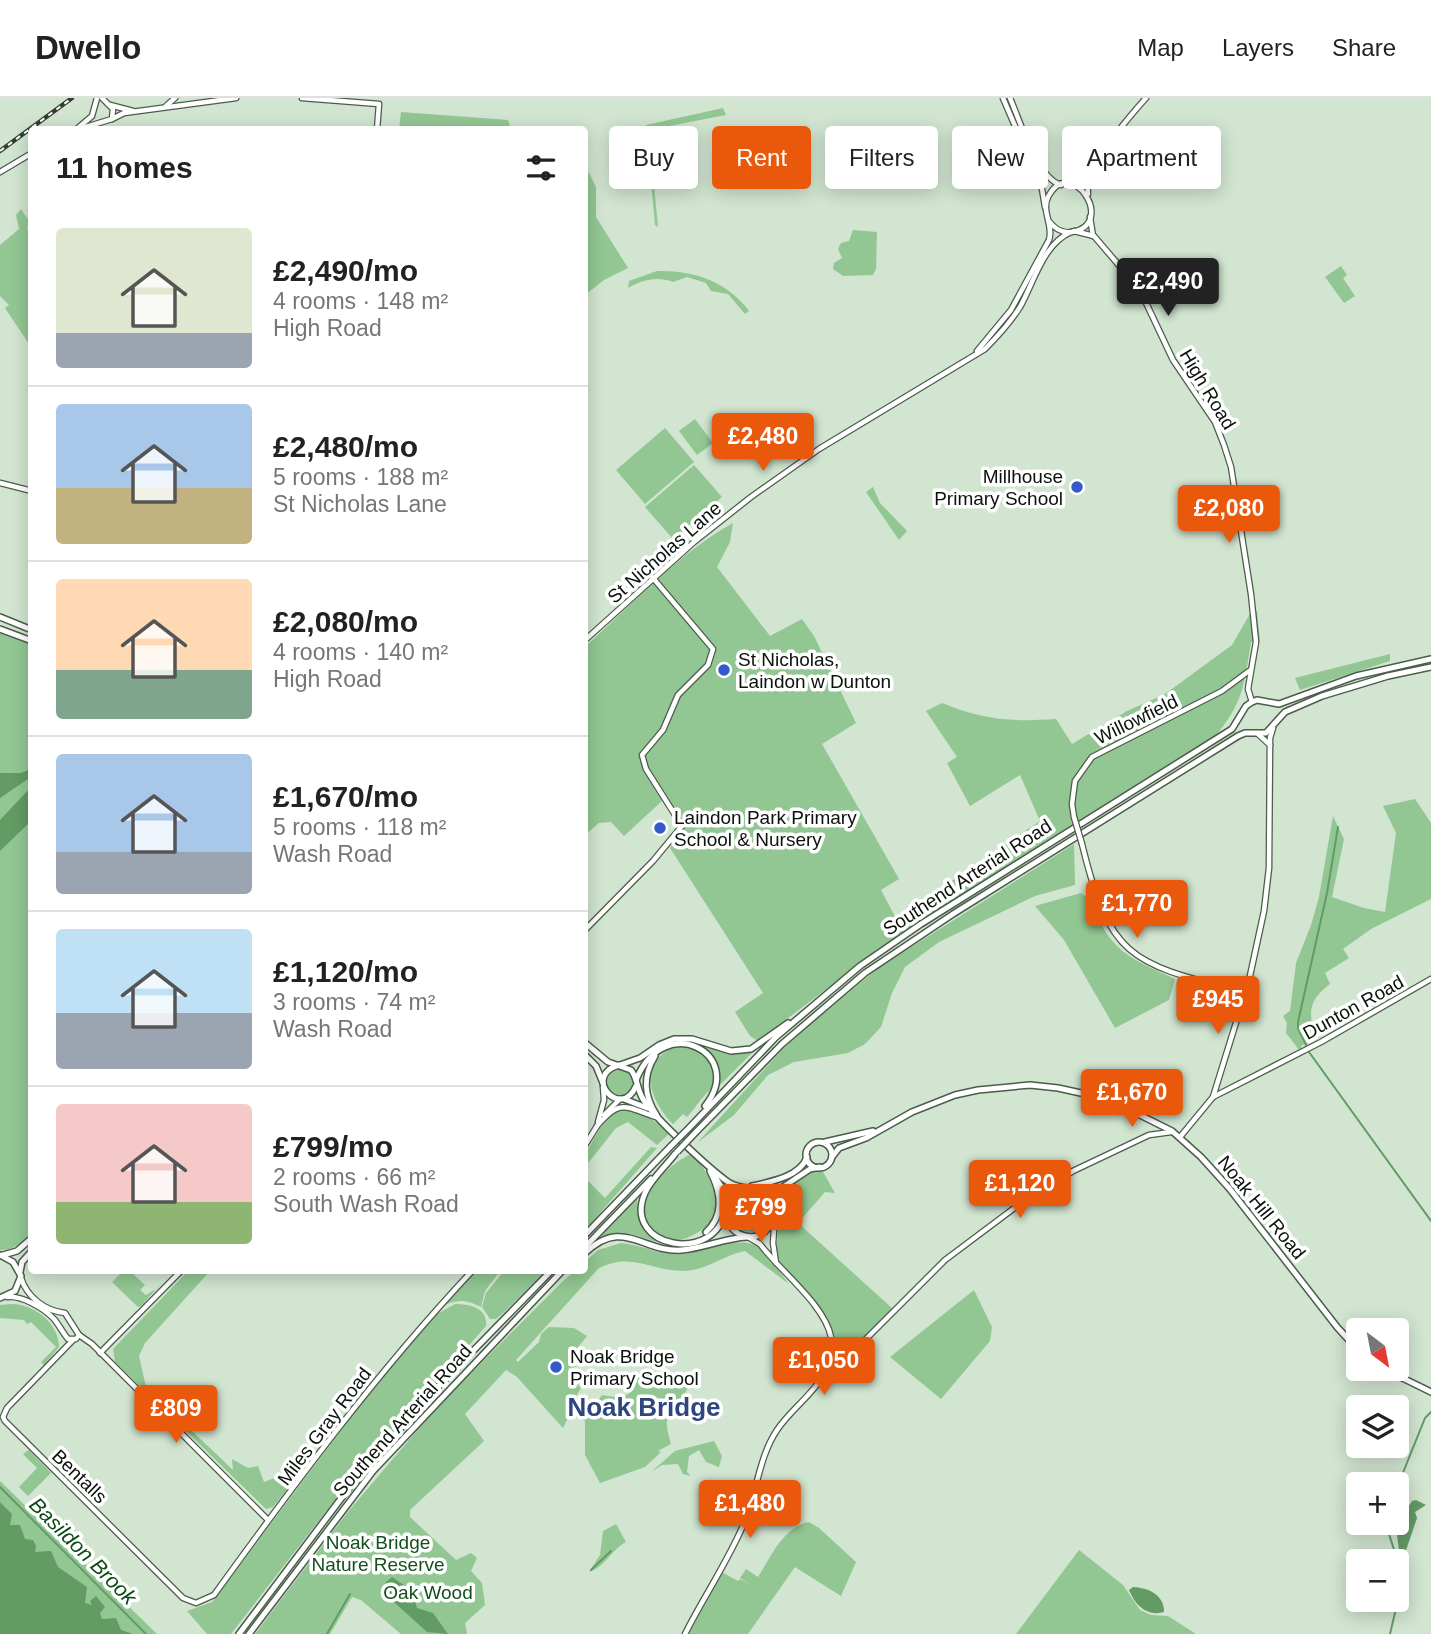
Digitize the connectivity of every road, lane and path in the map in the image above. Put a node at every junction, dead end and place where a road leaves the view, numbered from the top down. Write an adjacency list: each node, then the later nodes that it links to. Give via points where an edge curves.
1 (100, 98): 10 (street); 13 (street)
2 (177, 98): 11 (street); 12 (street)
3 (185, 98): 9 (street); 11 (street)
4 (236, 98): 9 (street)
5 (302, 98): 19 (street, via 379,104)
6 (1003, 98): 28 (street)
7 (1010, 98): 23 (street, via 1044,170)
8 (1146, 98): 20 (street)
9 (193, 102): 11 (street)
10 (109, 104): 13 (street); 14 (street); 15 (street)
11 (182, 104): 12 (street)
12 (162, 108): 14 (street)
13 (95, 110): 16 (street, via 96,118); 17 (street)
14 (137, 111): 15 (street)
15 (113, 119): 16 (street)
16 (106, 122): 18 (street)
17 (80, 126)
18 (90, 126)
19 (377, 126)
20 (1125, 126)
21 (28, 155): 22 (street)
22 (0, 172)
23 (1062, 185)
24 (1062, 186): 28 (street, via 1050,194)
25 (1081, 189): 27 (street)
26 (1087, 189): 27 (street)
27 (1088, 195): 29 (street)
28 (1046, 208): 30 (street)
29 (1090, 213): 31 (street, via 1084,225); 32 (street)
30 (1048, 220): 31 (street, via 1056,229); 33 (street, St Nicholas Lane, via 1049,240 1020,295)
31 (1072, 232): 32 (street); 33 (street, St Nicholas Lane, via 1052,246 1020,306 1002,331)
32 (1094, 236): 44 (street, High Road, via 1140,290 1173,360 1215,422 1224,445 1251,594 1256,642)
33 (977, 352): 36 (street, St Nicholas Lane, via 785,472)
34 (0, 483): 35 (street)
35 (28, 490)
36 (653, 578): 40 (street, St Nicholas Lane); 49 (street, via 713,649 708,665 678,695 663,730 642,755 681,829)
37 (0, 617): 38 (main road)
38 (28, 628)
39 (0, 629): 41 (main road)
40 (588, 637)
41 (28, 640)
42 (1431, 659): 45 (main road, via 1356,676 1279,704)
43 (1431, 667): 46 (main road, Southend Arterial Road, via 1322,696 1284,712)
44 (1250, 671): 45 (street, High Road, via 1248,695); 53 (street, Willowfield, bridge, via 1222,691 1091,757 1075,781 1072,804 1099,907 1123,944 1141,959 1171,972)
45 (1252, 702): 51 (main road, Southend Arterial Road, via 1232,729 921,925)
46 (1273, 727): 47 (main road, Southend Arterial Road); 48 (street)
47 (1258, 734): 48 (street); 73 (main road, Southend Arterial Road, bridge, via 1245,733 1231,740 893,953 782,1044)
48 (1271, 746): 52 (street, via 1268,889)
49 (588, 927)
50 (1431, 979): 62 (street, Dunton Road)
51 (838, 984): 58 (main road, via 751,1049 731,1051 679,1038); 68 (main road, Southend Arterial Road, via 776,1037)
52 (1248, 985): 53 (street); 54 (street, via 1253,996)
53 (1237, 990): 54 (street)
54 (1243, 1000): 59 (street)
55 (588, 1045): 58 (main road)
56 (667, 1045): 60 (main road, via 650,1056); 65 (main road, via 652,1060 646,1077 648,1097); 68 (main road, via 682,1042 696,1046 708,1054 715,1067 711,1098)
57 (588, 1058): 61 (main road)
58 (619, 1065): 60 (main road, via 631,1070); 61 (main road, via 607,1071)
59 (1220, 1081): 62 (street); 63 (street)
60 (637, 1082): 64 (main road, via 634,1091); 65 (main road)
61 (603, 1085): 64 (main road, via 608,1095); 66 (street)
62 (1230, 1088): 63 (street, Dunton Road)
63 (1213, 1097): 70 (street)
64 (622, 1099): 65 (main road); 66 (street, via 607,1110)
65 (657, 1115): 66 (street, via 624,1106); 76 (main road)
66 (597, 1126): 71 (street)
67 (882, 1127): 69 (main road, Noak Hill Road, via 955,1095 1030,1085 1108,1099); 72 (main road, Noak Hill Road); 75 (main road, Noak Hill Road, via 839,1148)
68 (689, 1128): 82 (main road, Southend Arterial Road, bridge)
69 (1172, 1131): 70 (main road, Noak Hill Road); 103 (street, via 1149,1135 1047,1187 945,1260 864,1342)
70 (1180, 1137): 101 (main road, Noak Hill Road, via 1229,1188)
71 (588, 1141)
72 (821, 1142): 74 (main road, via 810,1147); 75 (main road, via 830,1147)
73 (676, 1153): 85 (main road, Southend Arterial Road); 86 (main road, via 646,1191 642,1206 650,1229)
74 (807, 1157): 77 (main road); 79 (main road, via 801,1167 779,1180)
75 (832, 1157): 77 (main road)
76 (702, 1159): 78 (main road); 79 (main road, via 731,1184)
77 (820, 1167): 81 (main road, via 783,1187)
78 (710, 1171): 80 (main road, via 723,1189); 86 (main road, via 719,1197 715,1223 693,1240)
79 (748, 1186): 80 (main road, via 731,1195); 81 (main road, via 770,1197)
80 (725, 1209): 83 (main road, via 731,1228); 86 (main road, via 712,1231 693,1243)
81 (775, 1215): 83 (main road, via 766,1230); 90 (street)
82 (588, 1232)
83 (747, 1237): 87 (main road, via 681,1250 614,1236); 90 (street, via 760,1244)
84 (28, 1241): 88 (main road, via 17,1251)
85 (588, 1244)
86 (670, 1244)
87 (588, 1251)
88 (0, 1255): 91 (main road, via 10,1259)
89 (28, 1255): 91 (main road)
90 (778, 1267): 103 (street, via 818,1311 829,1329)
91 (20, 1274): 96 (main road, via 17,1289); 97 (street, via 31,1296)
92 (178, 1274): 104 (street)
93 (469, 1274): 108 (street, Miles Gray Road, via 408,1340)
94 (548, 1274): 110 (main road, Southend Arterial Road, via 376,1455)
95 (562, 1274): 111 (main road, Southend Arterial Road, via 373,1471)
96 (2, 1297): 98 (street, via 22,1298)
97 (62, 1313): 98 (street); 100 (street)
98 (55, 1320): 99 (street)
99 (65, 1335): 102 (street); 105 (street, Bentalls)
100 (79, 1335): 102 (street, Bentalls); 104 (street)
101 (1346, 1335)
102 (73, 1340): 105 (street, Bentalls)
103 (832, 1347): 112 (street, via 820,1382 775,1434 745,1522)
104 (100, 1353): 108 (street)
105 (58, 1355): 109 (street, Bentalls, via 7,1408 5,1422 183,1598)
106 (1409, 1381): 107 (main road)
107 (1431, 1392)
108 (268, 1520): 109 (street, Miles Gray Road, via 214,1595)
109 (203, 1602)
110 (239, 1634)
111 (249, 1634)
112 (685, 1634)

